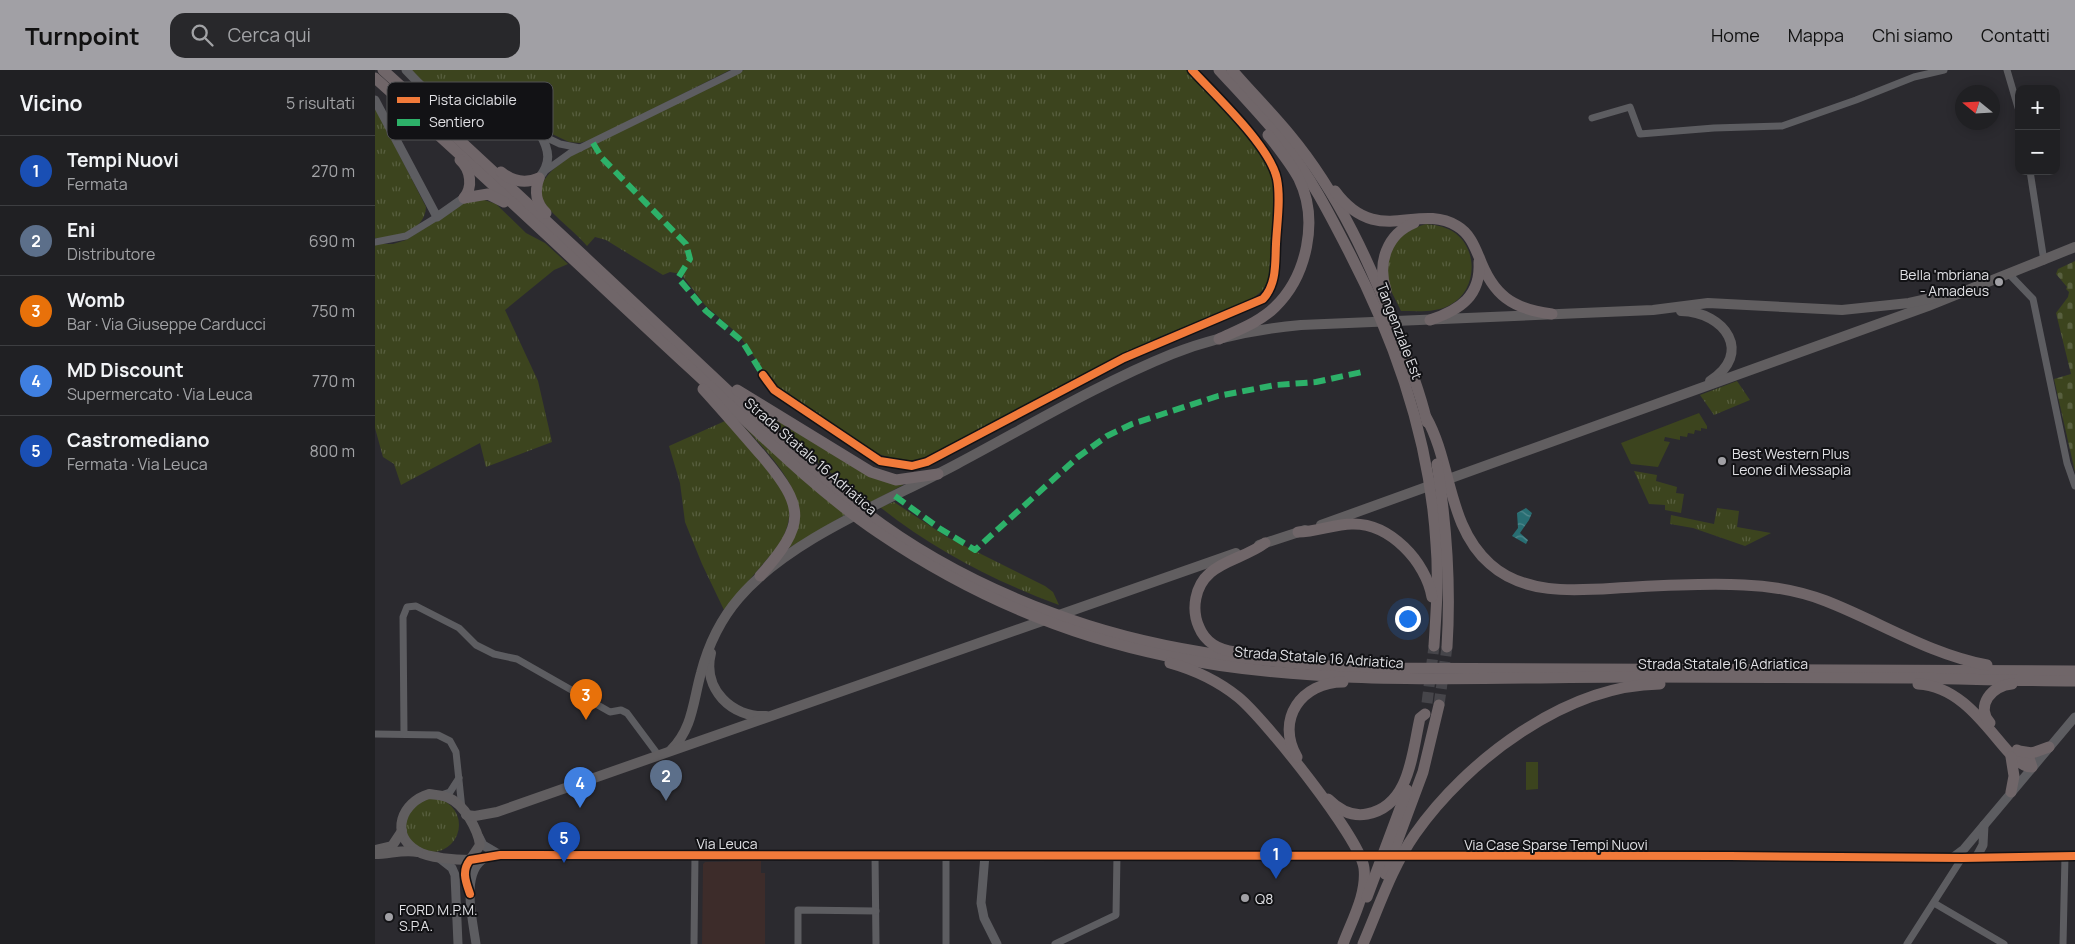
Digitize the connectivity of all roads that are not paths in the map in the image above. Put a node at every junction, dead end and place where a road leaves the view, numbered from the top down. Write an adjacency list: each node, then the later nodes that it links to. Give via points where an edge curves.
1 (383, 70): 10 (highway, Strada Statale 16 Adriatica)
2 (406, 70): 11 (street)
3 (739, 70): 26 (street)
4 (1192, 70): 48 (street, via 1248,131 1275,172 1279,192 1275,274 1270,292 1263,298 1124,358 927,462 912,466 880,461 774,390)
5 (1219, 70): 13 (highway, Tangenziale Est)
6 (1232, 70): 18 (highway, Tangenziale Est)
7 (1944, 70): 16 (street, via 1914,77 1781,126 1640,134 1630,107)
8 (2007, 70): 14 (street)
9 (375, 78): 12 (highway, Strada Statale 16 Adriatica)
10 (396, 82)
11 (418, 82)
12 (387, 89)
13 (1241, 94): 45 (highway, via 1299,180 1309,221 1302,264 1292,286 1275,308 1250,325); 54 (highway, Tangenziale Est, via 1284,143 1318,192 1371,294 1396,356 1415,413 1432,500 1437,546 1434,646 1430,640 1432,596 1429,583 1398,542 1362,524)
14 (2015, 97)
15 (375, 100): 17 (street)
16 (1592, 118)
17 (387, 123)
18 (1291, 136): 31 (highway, via 1301,144 1351,209 1380,221); 47 (highway, Tangenziale Est, via 1327,188 1360,245)
19 (396, 140): 30 (street)
20 (438, 140): 29 (highway, via 465,164 470,182)
21 (443, 140): 32 (highway, Strada Statale 16 Adriatica)
22 (460, 140): 25 (highway, Strada Statale 16 Adriatica)
23 (543, 140): 27 (street, via 549,155)
24 (551, 140): 26 (street)
25 (466, 145): 27 (highway, via 512,179 527,181); 35 (highway, Strada Statale 16 Adriatica)
26 (581, 148): 27 (street, via 563,157)
27 (542, 175): 35 (highway, via 536,196 540,207 579,246)
28 (2031, 175): 37 (street)
29 (464, 198): 30 (street); 32 (highway, via 479,194 495,196 533,229)
30 (437, 217): 33 (street, via 406,236)
31 (1420, 220): 36 (highway, via 1442,220 1459,227 1471,240); 47 (highway, via 1394,236 1382,265 1383,282 1407,349)
32 (542, 232): 46 (highway, Strada Statale 16 Adriatica)
33 (375, 242)
34 (2075, 248): 37 (main road)
35 (586, 258): 46 (highway, Strada Statale 16 Adriatica)
36 (1479, 258): 42 (highway, via 1493,285 1508,300 1524,309); 43 (highway, via 1478,279 1469,298 1453,312)
37 (2044, 261): 38 (main road)
38 (2009, 274): 39 (main road); 52 (street, via 2033,299 2067,463)
39 (1966, 290): 41 (main road, via 1909,303); 44 (main road)
40 (1653, 310): 41 (main road, via 1709,303); 42 (main road); 49 (main road, via 1698,312 1717,320 1727,332 1731,346 1727,364 1717,377)
41 (1855, 310): 44 (main road, via 1863,312 1867,319)
42 (1552, 314): 43 (main road)
43 (1425, 320): 45 (main road, via 1274,327)
44 (1853, 333): 49 (main road)
45 (1219, 339): 51 (main road, via 1172,354 1128,374)
46 (688, 360): 51 (highway, via 699,359 748,398 871,472 886,478 906,480); 53 (highway, Strada Statale 16 Adriatica, via 830,489 854,516); 56 (highway, via 688,372 781,478 793,498 795,515 791,534 778,556)
47 (1407, 360): 50 (highway, Tangenziale Est)
48 (763, 375)
49 (1689, 392): 54 (main road)
50 (1426, 416): 59 (highway, Tangenziale Est, via 1437,463 1449,550); 61 (highway, via 1468,537 1489,563 1518,581 1555,589 1763,586 1825,601 1953,657 1993,666)
51 (938, 474): 56 (main road, via 816,537)
52 (2075, 486)
53 (885, 532): 57 (highway, Strada Statale 16 Adriatica); 57 (highway, Strada Statale 16 Adriatica, via 932,566 1007,605 1063,626)
54 (1299, 532): 55 (main road)
55 (1265, 543): 60 (highway, via 1252,553 1210,572 1203,581 1194,612 1208,642 1231,651 1273,657 1401,665); 67 (main road)
56 (760, 576): 58 (main road, via 738,599)
57 (1080, 628): 60 (highway, Strada Statale 16 Adriatica, via 1231,658); 63 (highway, Strada Statale 16 Adriatica, via 1166,656 1269,672); 103 (highway, via 1090,640 1199,673 1234,694 1273,733)
58 (717, 631): 67 (main road, via 709,658 719,696 733,710); 73 (main road, via 705,660 689,725 679,742)
59 (1447, 647)
60 (1413, 669): 61 (highway, Strada Statale 16 Adriatica)
61 (2053, 670): 62 (highway, Strada Statale 16 Adriatica)
62 (2073, 676): 65 (highway, Strada Statale 16 Adriatica); 72 (highway, via 2055,684 2008,684 1991,692 1984,708 1986,719)
63 (1453, 678): 64 (highway, Strada Statale 16 Adriatica); 83 (highway, via 1434,682 1324,684 1307,692 1295,707 1289,725 1290,741 1296,756 1333,804 1353,814 1372,814 1391,803 1401,791 1420,718 1426,708)
64 (1763, 678): 65 (highway, Strada Statale 16 Adriatica); 103 (highway, via 1732,683 1637,686 1565,708 1472,770)
65 (1841, 679): 72 (highway, via 1923,685 1945,690 1975,712)
66 (1439, 705): 83 (highway, via 1423,772)
67 (774, 716): 73 (main road)
68 (2075, 717): 71 (street)
69 (375, 734): 70 (street)
70 (404, 734): 73 (street, via 403,617 407,607 416,606 459,628 476,645 494,654 517,659 610,712 621,710 627,713); 75 (street, via 438,735 450,741 457,752)
71 (2049, 747): 72 (highway, via 2032,753); 74 (street)
72 (2013, 750): 74 (highway, via 2026,755); 76 (highway)
73 (664, 754): 79 (main road)
74 (2032, 767): 76 (street)
75 (460, 775): 77 (street, via 451,792); 78 (street)
76 (2011, 792): 80 (street)
77 (439, 796): 78 (main road, via 450,798); 81 (main road, via 429,794 415,798 404,813)
78 (464, 812): 79 (main road, via 475,816); 82 (main road)
79 (497, 812): 82 (main road, via 484,821)
80 (1984, 825): 84 (street); 85 (street)
81 (402, 831): 86 (main road, via 392,846); 87 (main road, via 405,840)
82 (478, 834): 88 (street, via 483,844); 102 (main road, via 478,851)
83 (1395, 838): 103 (highway)
84 (1972, 840): 98 (street); 100 (street)
85 (1983, 845): 100 (street); 101 (street)
86 (375, 852): 87 (main road)
87 (418, 852): 93 (main road)
88 (500, 855): 89 (street, Via Leuca); 97 (street, Via Leuca)
89 (695, 855): 94 (street, Via Leuca); 109 (street)
90 (946, 855): 91 (street, Via Leuca); 94 (street, Via Leuca); 112 (street)
91 (985, 855): 92 (street, Via Leuca); 113 (street, via 981,903 984,918)
92 (1117, 855): 98 (street, Via Case Sparse Tempi Nuovi); 114 (street, via 1116,915)
93 (436, 856): 102 (main road); 107 (street, via 455,875)
94 (875, 856): 106 (street)
95 (2065, 856): 96 (street, Via Case Sparse Tempi Nuovi); 101 (street, Via Case Sparse Tempi Nuovi); 121 (street)
96 (2075, 856)
97 (485, 858): 102 (street, Via Leuca); 104 (street, via 475,867)
98 (1952, 858): 99 (street, Via Case Sparse Tempi Nuovi)
99 (1962, 858): 100 (street, Via Case Sparse Tempi Nuovi); 105 (street)
100 (1976, 858): 101 (street, Via Case Sparse Tempi Nuovi)
101 (1994, 858)
102 (470, 860): 104 (street, via 465,877)
103 (1378, 878): 115 (highway, via 1361,896); 116 (highway); 117 (highway); 118 (highway)
104 (470, 894): 108 (street)
105 (1934, 903): 119 (street); 120 (street)
106 (876, 911): 110 (street, via 798,910); 111 (street)
107 (458, 944)
108 (476, 944)
109 (694, 944)
110 (798, 944)
111 (876, 944)
112 (945, 944)
113 (997, 944)
114 (1055, 944)
115 (1343, 944)
116 (1348, 944)
117 (1358, 944)
118 (1363, 944)
119 (1907, 944)
120 (2004, 944)
121 (2063, 944)

